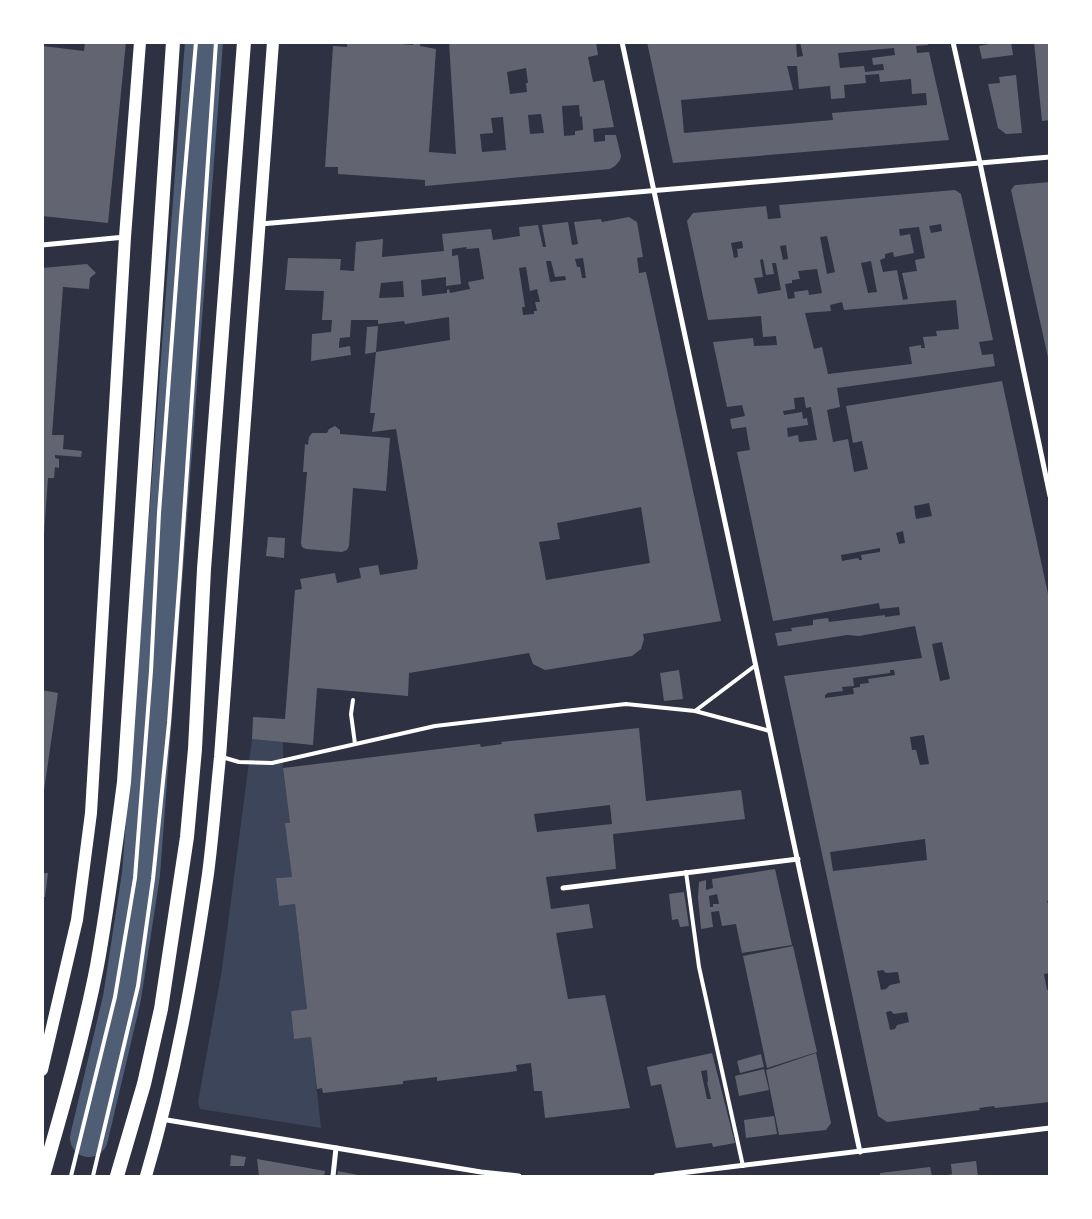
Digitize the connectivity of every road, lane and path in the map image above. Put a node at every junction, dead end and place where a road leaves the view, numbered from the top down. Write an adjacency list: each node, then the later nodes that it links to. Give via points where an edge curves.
1 (140, 42): 13 (main road)
2 (174, 42): 32 (highway, via 124,782 96,968 81,1037)
3 (196, 42): 33 (lane, via 134,878 115,997)
4 (216, 42): 34 (lane, via 180,574 155,860 138,986)
5 (244, 42): 35 (highway, via 187,836 162,1009)
6 (273, 42): 12 (main road)
7 (622, 42): 11 (street)
8 (953, 42): 10 (street)
9 (1050, 157): 10 (street)
10 (980, 163): 11 (street); 15 (street)
11 (654, 191): 12 (street); 16 (street)
12 (260, 224): 21 (main road)
13 (125, 237): 14 (street); 25 (main road, via 91,814 77,920)
14 (42, 244)
15 (1050, 496)
16 (756, 665): 18 (lane); 19 (street)
17 (353, 700): 20 (lane, via 351,714)
18 (695, 711): 19 (lane); 20 (lane, via 612,705 435,726)
19 (770, 731): 22 (street)
20 (355, 744): 21 (lane, via 272,763 238,762)
21 (220, 757): 26 (main road, via 208,872 192,976)
22 (798, 859): 23 (street); 29 (street)
23 (686, 872): 24 (street); 30 (lane, via 699,967)
24 (563, 888)
25 (42, 1070)
26 (161, 1119): 28 (street); 36 (main road)
27 (1050, 1128): 29 (street)
28 (336, 1148): 31 (street); 37 (street)
29 (860, 1152): 30 (street)
30 (742, 1166): 39 (street)
31 (481, 1174): 38 (street)
32 (43, 1176)
33 (71, 1176)
34 (93, 1176)
35 (117, 1176)
36 (146, 1176)
37 (332, 1176)
38 (519, 1176)
39 (656, 1176)

